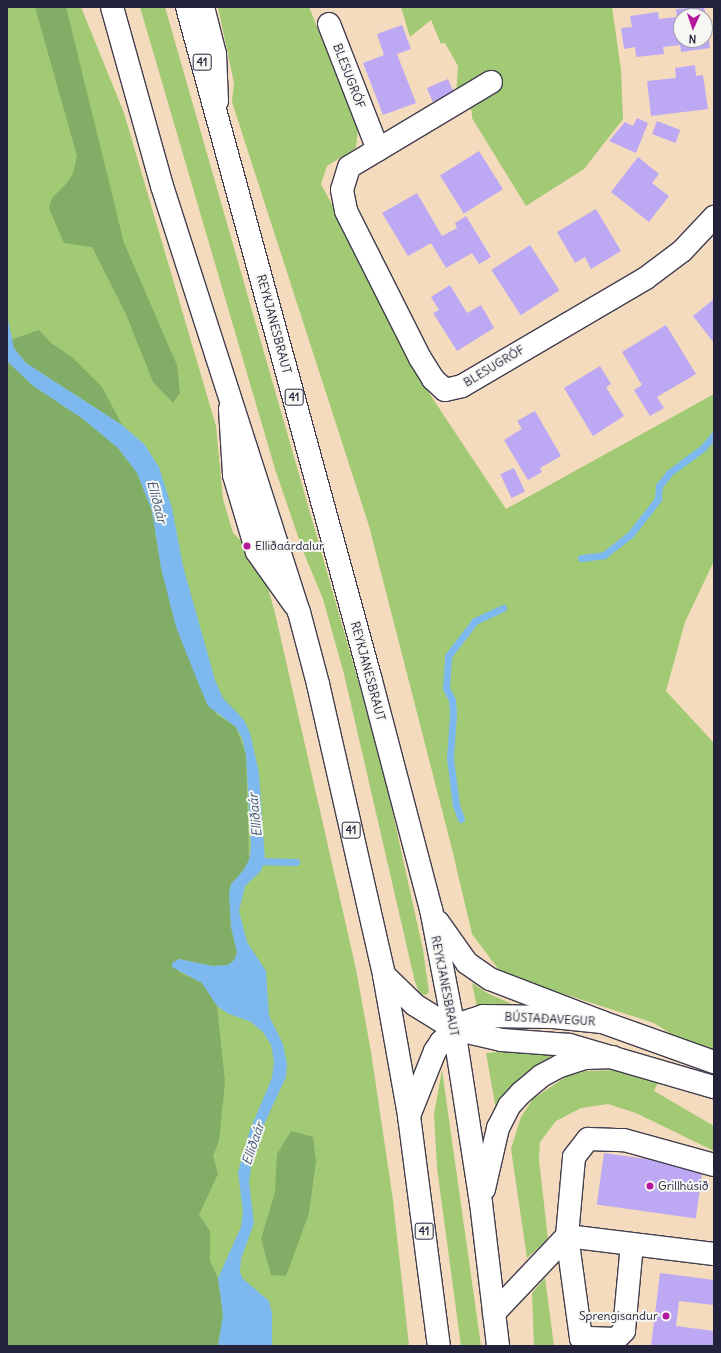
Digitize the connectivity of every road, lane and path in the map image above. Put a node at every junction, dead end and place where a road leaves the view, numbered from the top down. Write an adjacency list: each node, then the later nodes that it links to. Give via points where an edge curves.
1 (112, 7): 10 (main road, 41, via 162,186 299,612)
2 (187, 7): 6 (main road, REYKJANESBRAUT / 41)
3 (203, 7): 6 (main road, via 215,54)
4 (329, 24): 7 (main road, BLESUGRÓF)
5 (491, 82): 7 (main road, BLESUGRÓF)
6 (217, 116): 9 (main road, REYKJANESBRAUT / 41)
7 (378, 150): 8 (main road, BLESUGRÓF, via 349,167 342,190 346,211 420,358 444,390 462,386 646,278 682,251)
8 (714, 217)
9 (431, 910): 11 (main road, via 467,963 490,979); 12 (main road, REYKJANESBRAUT / 41)
10 (384, 975): 12 (main road, BÚSTAÐAVEGUR, via 415,1005); 16 (main road, 41)
11 (602, 1022): 12 (main road, BÚSTAÐAVEGUR, via 553,1017 483,1016 467,1020); 14 (main road, BÚSTAÐAVEGUR)
12 (454, 1029): 13 (main road, BÚSTAÐAVEGUR, via 502,1040 569,1045); 16 (main road, BÚSTAÐAVEGUR, via 434,1051); 18 (main road, REYKJANESBRAUT / 41)
13 (613, 1056): 15 (main road, BÚSTAÐAVEGUR); 18 (main road, via 585,1058 560,1066 541,1076 513,1101 498,1128)
14 (714, 1062)
15 (714, 1087)
16 (409, 1116): 23 (main road, 41)
17 (714, 1165): 19 (main road, via 624,1140 588,1139 574,1157)
18 (481, 1204): 22 (main road, REYKJANESBRAUT / 41)
19 (567, 1236): 20 (main road); 20 (main road, via 579,1335 584,1339 616,1339 624,1331); 22 (main road)
20 (632, 1244): 21 (main road)
21 (714, 1254)
22 (494, 1313): 24 (main road, REYKJANESBRAUT / 41)
23 (439, 1346)
24 (498, 1346)

